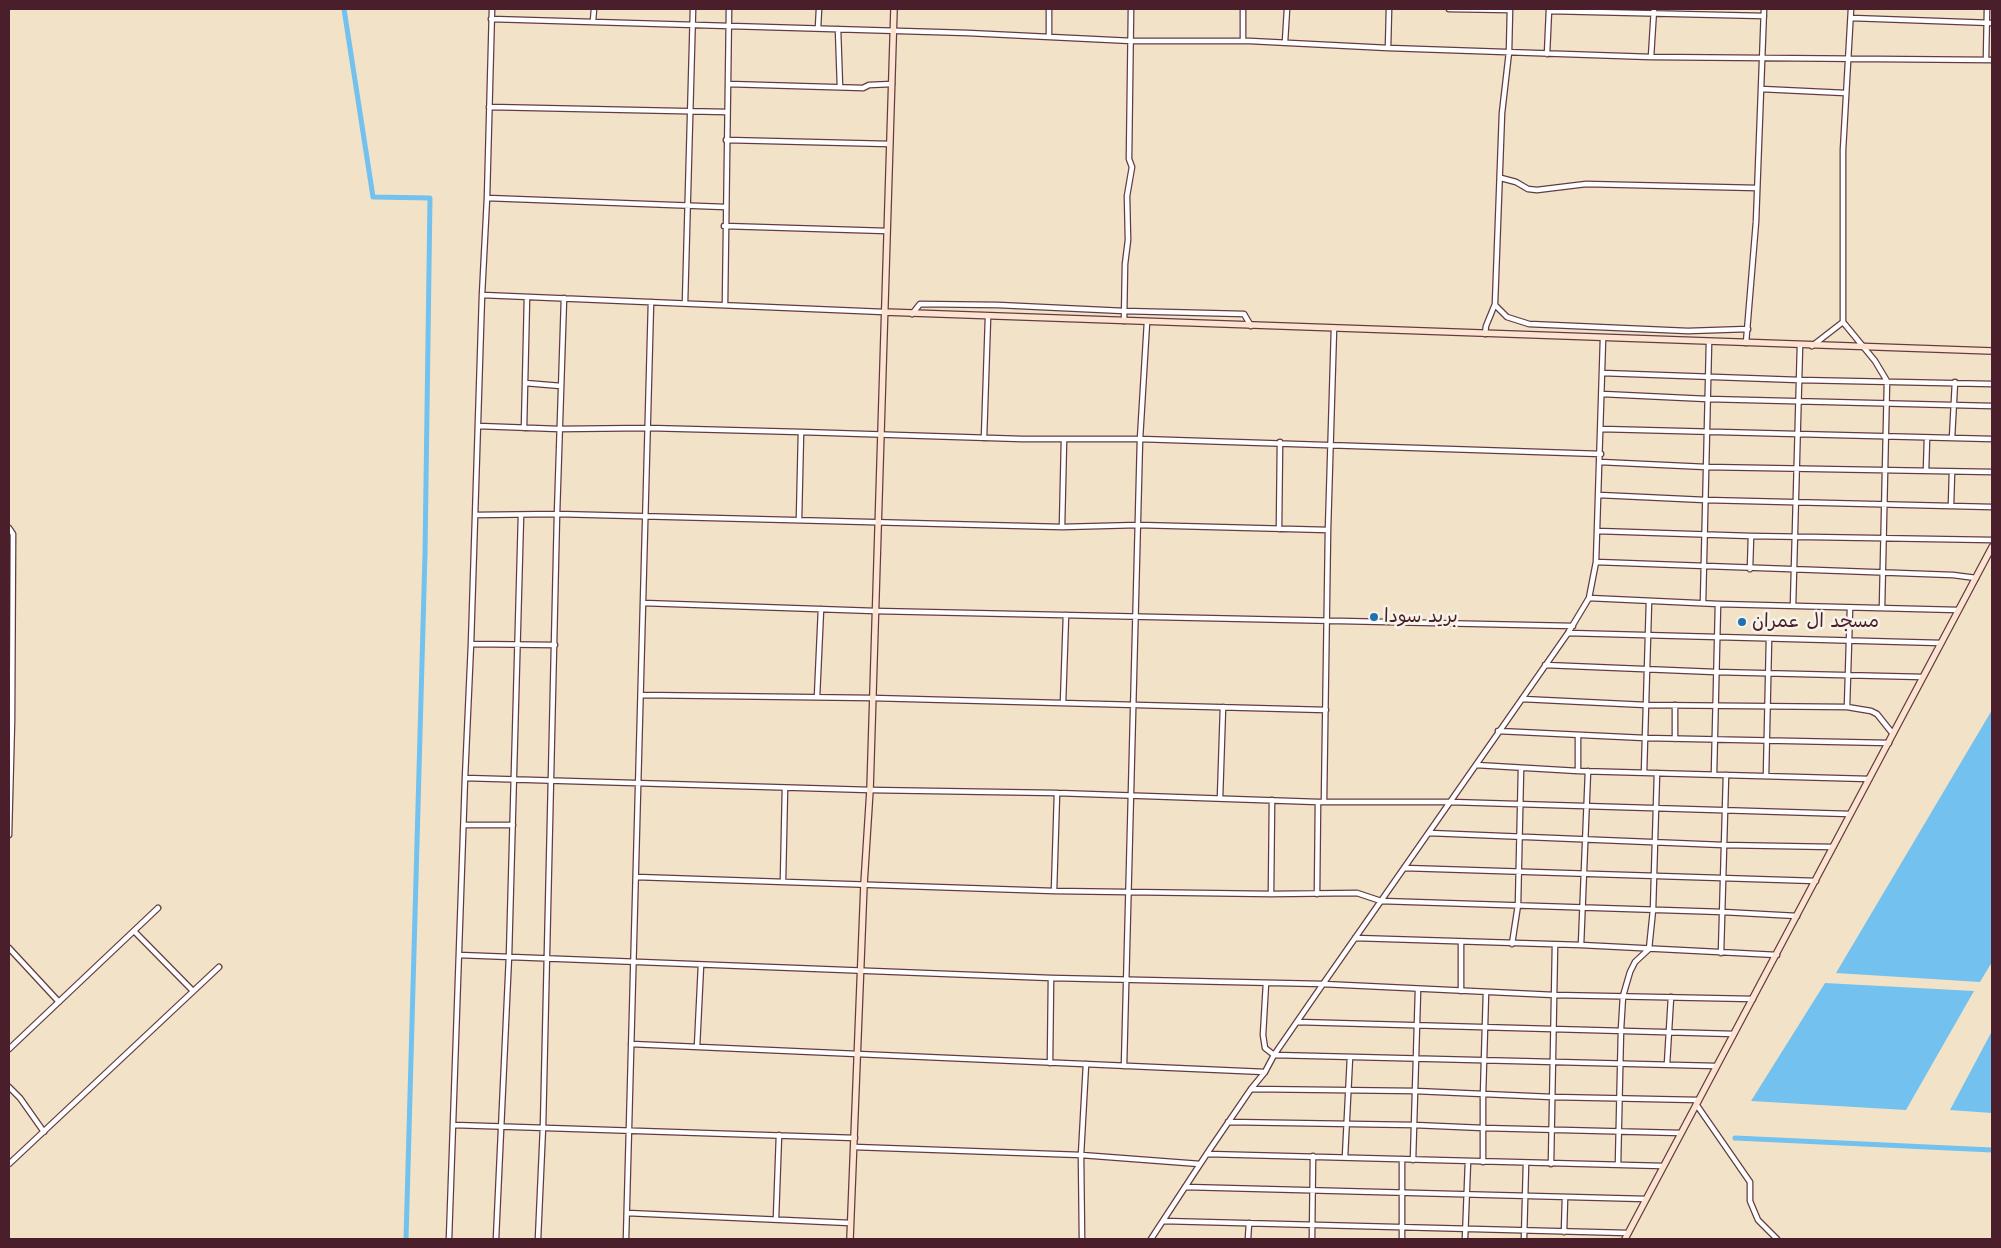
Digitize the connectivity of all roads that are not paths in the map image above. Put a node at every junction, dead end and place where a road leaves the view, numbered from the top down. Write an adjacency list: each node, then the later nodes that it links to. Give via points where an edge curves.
1 (492, 9): 21 (street)
2 (594, 9): 22 (street)
3 (693, 9): 24 (street)
4 (729, 9): 25 (street)
5 (819, 9): 26 (street)
6 (894, 9): 28 (street)
7 (1049, 9): 29 (street)
8 (1131, 9): 30 (street)
9 (1243, 9): 31 (street)
10 (1287, 9): 32 (street)
11 (1389, 9): 33 (street)
12 (1449, 9): 13 (street)
13 (1510, 9): 34 (street)
14 (1764, 9): 19 (street)
15 (1851, 9): 20 (street)
16 (1987, 9): 23 (street)
17 (1549, 10): 18 (street); 35 (street)
18 (1653, 11): 19 (street); 37 (street)
19 (1764, 16): 36 (street)
20 (1851, 18): 23 (street); 39 (street)
21 (491, 19): 22 (street); 46 (street)
22 (593, 21): 24 (street)
23 (1990, 22): 38 (street)
24 (693, 25): 25 (street); 47 (street)
25 (729, 26): 26 (street); 41 (street)
26 (818, 28): 27 (street)
27 (838, 29): 28 (street); 43 (street)
28 (894, 31): 29 (street); 42 (street)
29 (1048, 37): 30 (street)
30 (1132, 41): 31 (street); 65 (street, via 1129,159 1132,166 1127,203)
31 (1243, 41): 32 (street)
32 (1285, 42): 33 (street)
33 (1388, 48): 34 (street)
34 (1509, 52): 35 (street); 51 (street, via 1502,113)
35 (1547, 54): 37 (street)
36 (1762, 56): 37 (street); 39 (street); 44 (street)
37 (1651, 57)
38 (1986, 59): 39 (street); 40 (street)
39 (1848, 60): 45 (street)
40 (1992, 60)
41 (728, 84): 43 (street); 48 (street)
42 (892, 84): 43 (street); 50 (street)
43 (840, 87)
44 (1761, 89): 45 (street); 52 (street)
45 (1845, 93): 71 (street)
46 (489, 107): 47 (street); 53 (street)
47 (690, 111): 48 (street); 54 (street)
48 (726, 112): 49 (street)
49 (726, 140): 50 (street); 55 (street)
50 (890, 144): 57 (street)
51 (1501, 178): 52 (street, via 1537,190 1586,184); 64 (street)
52 (1757, 188): 74 (street)
53 (487, 198): 54 (street); 58 (street)
54 (688, 205): 55 (street); 62 (street)
55 (725, 207): 56 (street)
56 (724, 226): 57 (street); 63 (street)
57 (887, 230): 66 (street)
58 (482, 295): 59 (street); 97 (street)
59 (527, 297): 60 (street); 88 (street)
60 (564, 298): 61 (street); 90 (street)
61 (651, 302): 62 (street); 99 (street)
62 (685, 303): 63 (street)
63 (725, 305): 66 (street)
64 (1495, 305): 74 (street, via 1506,317 1530,324 1688,331); 75 (street)
65 (1124, 311): 67 (street, via 932,303 918,305); 69 (street); 72 (street, via 1244,314)
66 (884, 312): 67 (street); 105 (street)
67 (912, 314): 68 (street)
68 (988, 317): 69 (street); 107 (street)
69 (1124, 322): 70 (street)
70 (1147, 322): 72 (street); 110 (street)
71 (1843, 322): 80 (street); 81 (street)
72 (1251, 326): 73 (street)
73 (1334, 328): 75 (street); 114 (street)
74 (1748, 329): 78 (street)
75 (1485, 334): 76 (street)
76 (1603, 339): 77 (street); 83 (street)
77 (1709, 342): 78 (street); 84 (street)
78 (1746, 343): 79 (street)
79 (1800, 345): 80 (street); 85 (street)
80 (1812, 346): 81 (street)
81 (1863, 346): 82 (street); 86 (street)
82 (1992, 351)
83 (1602, 372): 84 (street); 91 (street)
84 (1708, 377): 85 (street); 92 (street)
85 (1799, 380): 86 (street); 93 (street)
86 (1887, 381): 87 (street); 94 (street)
87 (1955, 382): 89 (street); 95 (street)
88 (525, 383): 90 (street); 98 (street)
89 (1992, 384)
90 (561, 386): 100 (street)
91 (1602, 394): 92 (street); 101 (street)
92 (1707, 399): 93 (street); 103 (street)
93 (1798, 402): 94 (street); 104 (street)
94 (1887, 404): 95 (street); 106 (street)
95 (1954, 405): 96 (street); 109 (street)
96 (1992, 406)
97 (478, 426): 98 (street); 130 (street)
98 (524, 428): 100 (street)
99 (648, 428): 100 (street); 102 (street); 132 (street)
100 (559, 429): 129 (street)
101 (1601, 429): 103 (street); 115 (street)
102 (801, 432): 105 (street); 133 (street)
103 (1707, 432): 104 (street); 117 (street)
104 (1798, 434): 106 (street); 118 (street)
105 (880, 435): 107 (street); 134 (street)
106 (1886, 437): 108 (street); 119 (street)
107 (984, 438): 112 (street)
108 (1927, 438): 109 (street); 120 (street)
109 (1952, 438): 111 (street)
110 (1140, 439): 112 (street); 113 (street); 135 (street)
111 (1992, 439)
112 (1064, 440): 136 (street)
113 (1280, 442): 114 (street); 138 (street)
114 (1331, 444): 115 (street); 139 (street)
115 (1601, 454): 116 (street)
116 (1600, 462): 117 (street); 123 (street)
117 (1706, 467): 118 (street); 124 (street)
118 (1796, 469): 119 (street); 125 (street)
119 (1885, 472): 120 (street); 126 (street)
120 (1926, 472): 121 (street)
121 (1952, 472): 122 (street); 127 (street)
122 (1992, 472)
123 (1599, 495): 124 (street); 140 (street)
124 (1705, 500): 125 (street); 141 (street)
125 (1796, 502): 126 (street); 143 (street)
126 (1883, 504): 127 (street); 144 (street)
127 (1951, 505): 128 (street)
128 (1992, 507)
129 (557, 514): 131 (street); 132 (street); 176 (street)
130 (475, 515): 131 (street); 174 (street)
131 (521, 515): 175 (street)
132 (645, 516): 133 (street); 155 (street)
133 (799, 519): 134 (street)
134 (877, 521): 136 (street); 163 (street)
135 (1138, 526): 136 (street); 138 (street); 165 (street)
136 (1062, 527)
137 (9, 528): 235 (street, via 13,534)
138 (1279, 529): 139 (street)
139 (1328, 530): 166 (street)
140 (1597, 531): 141 (street); 147 (street)
141 (1705, 534): 142 (street); 148 (street)
142 (1751, 536): 143 (street); 149 (street)
143 (1795, 536): 144 (street); 150 (street)
144 (1882, 538): 145 (street); 151 (street)
145 (1992, 540)
146 (1992, 547): 152 (street)
147 (1596, 562): 148 (street); 153 (street)
148 (1704, 567): 149 (street); 156 (street)
149 (1750, 569): 150 (street)
150 (1793, 570): 151 (street); 158 (street)
151 (1882, 572): 152 (street, via 1953,574); 160 (street)
152 (1976, 578): 162 (street)
153 (1589, 598): 154 (street); 167 (street)
154 (1649, 601): 156 (street); 169 (street)
155 (643, 602): 161 (street); 183 (street)
156 (1703, 604): 157 (street)
157 (1718, 604): 158 (street); 170 (street)
158 (1792, 606): 159 (street)
159 (1850, 608): 160 (street); 172 (street)
160 (1882, 608): 162 (street)
161 (820, 609): 163 (street); 184 (street)
162 (1958, 610): 173 (street)
163 (874, 611): 164 (street); 185 (street)
164 (1066, 614): 165 (street); 187 (street)
165 (1136, 616): 166 (street); 188 (street)
166 (1327, 621): 167 (street); 195 (street)
167 (1573, 626): 168 (street)
168 (1568, 633): 169 (street); 177 (street)
169 (1648, 636): 170 (street); 178 (street)
170 (1717, 638): 171 (street); 179 (street)
171 (1769, 639): 172 (street); 180 (street)
172 (1849, 641): 173 (street); 181 (street)
173 (1941, 643): 182 (street)
174 (471, 644): 175 (street); 213 (street)
175 (517, 645): 176 (street); 215 (street)
176 (555, 645): 216 (street)
177 (1544, 665): 178 (street); 186 (street)
178 (1647, 670): 179 (street); 189 (street)
179 (1715, 672): 180 (street); 191 (street)
180 (1769, 674): 181 (street); 193 (street)
181 (1848, 676): 182 (street); 194 (street)
182 (1923, 677): 197 (street)
183 (640, 695): 184 (street); 217 (street)
184 (817, 697): 185 (street)
185 (872, 698): 187 (street); 219 (street)
186 (1522, 699): 189 (street); 196 (street)
187 (1062, 702): 188 (street)
188 (1132, 705): 192 (street); 221 (street)
189 (1646, 705): 190 (street); 199 (street)
190 (1675, 705): 191 (street); 200 (street)
191 (1715, 706): 193 (street); 201 (street)
192 (1223, 707): 195 (street); 222 (street)
193 (1768, 707): 194 (street); 202 (street)
194 (1847, 707): 197 (street, via 1877,714)
195 (1326, 710): 224 (street)
196 (1498, 731): 198 (street); 204 (street)
197 (1893, 734): 203 (street)
198 (1578, 735): 199 (street); 206 (street)
199 (1645, 738): 200 (street); 208 (street)
200 (1675, 739): 201 (street)
201 (1714, 739): 202 (street); 210 (street)
202 (1767, 740): 203 (street); 212 (street)
203 (1889, 743): 214 (street)
204 (1476, 765): 205 (street); 226 (street)
205 (1521, 769): 206 (street); 227 (street)
206 (1578, 771): 207 (street)
207 (1588, 771): 208 (street); 228 (street)
208 (1644, 773): 209 (street)
209 (1657, 773): 210 (street); 229 (street)
210 (1714, 774): 211 (street)
211 (1726, 774): 212 (street); 230 (street)
212 (1766, 776): 214 (street)
213 (464, 778): 215 (street); 232 (street)
214 (1869, 779): 231 (street)
215 (514, 780): 216 (street); 233 (street)
216 (552, 780): 217 (street); 273 (street)
217 (638, 784): 218 (street); 244 (street)
218 (785, 788): 219 (street); 247 (street)
219 (870, 790): 220 (street); 249 (street)
220 (1057, 793): 221 (street); 250 (street)
221 (1130, 795): 222 (street); 251 (street)
222 (1220, 798): 223 (street)
223 (1272, 800): 225 (street); 252 (street)
224 (1324, 801): 225 (street); 226 (street)
225 (1318, 802): 253 (street)
226 (1450, 802): 227 (street); 234 (street)
227 (1520, 804): 228 (street); 236 (street)
228 (1587, 806): 229 (street); 237 (street)
229 (1656, 809): 230 (street); 238 (street)
230 (1724, 812): 231 (street); 239 (street)
231 (1850, 814): 240 (street)
232 (464, 825): 233 (street); 270 (street)
233 (513, 825): 272 (street)
234 (1429, 833): 236 (street); 241 (street)
235 (9, 834)
236 (1519, 837): 237 (street); 242 (street)
237 (1586, 838): 238 (street); 243 (street)
238 (1656, 841): 239 (street); 245 (street)
239 (1723, 845): 240 (street); 246 (street)
240 (1833, 847): 248 (street)
241 (1404, 868): 242 (street); 254 (street)
242 (1518, 871): 243 (street); 255 (street)
243 (1584, 874): 245 (street); 257 (street)
244 (636, 877): 247 (street); 274 (street)
245 (1654, 877): 246 (street); 258 (street)
246 (1722, 879): 248 (street); 259 (street)
247 (783, 880): 249 (street)
248 (1816, 881): 260 (street)
249 (864, 884): 250 (street); 277 (street)
250 (1054, 890): 251 (street)
251 (1129, 892): 252 (street); 279 (street)
252 (1271, 894): 253 (street)
253 (1317, 894): 254 (street, via 1356,893)
254 (1381, 901): 255 (street); 262 (street)
255 (1518, 905): 257 (street); 264 (street)
256 (158, 908): 261 (street)
257 (1583, 908): 258 (street); 266 (street)
258 (1654, 910): 259 (street); 268 (street)
259 (1723, 912): 260 (street); 269 (street)
260 (1797, 916): 271 (street)
261 (134, 931): 283 (street); 290 (street)
262 (1355, 938): 263 (street); 281 (street)
263 (1461, 942): 264 (street); 284 (street)
264 (1512, 944): 265 (street)
265 (1554, 945): 266 (street); 286 (street)
266 (1581, 945): 268 (street)
267 (9, 948): 290 (street)
268 (1649, 949): 269 (street); 287 (street, via 1635,962)
269 (1722, 953): 271 (street)
270 (459, 955): 272 (street); 324 (street)
271 (1777, 955): 289 (street)
272 (509, 956): 273 (street); 326 (street)
273 (547, 958): 274 (street); 327 (street)
274 (634, 962): 275 (street); 298 (street)
275 (702, 965): 277 (street); 299 (street)
276 (219, 967): 283 (street)
277 (861, 971): 278 (street); 301 (street)
278 (1051, 978): 279 (street); 306 (street)
279 (1126, 979): 280 (street); 311 (street)
280 (1266, 983): 281 (street); 302 (street, via 1263,1034 1265,1048)
281 (1323, 984): 282 (street); 291 (street)
282 (1418, 990): 284 (street); 292 (street)
283 (193, 991): 332 (street)
284 (1461, 991): 285 (street)
285 (1486, 992): 286 (street); 293 (street)
286 (1554, 995): 287 (street); 294 (street)
287 (1623, 996): 288 (street); 295 (street)
288 (1671, 997): 289 (street); 296 (street)
289 (1753, 999): 297 (street)
290 (58, 1002): 300 (street)
291 (1297, 1022): 292 (street); 302 (street)
292 (1416, 1025): 293 (street); 304 (street)
293 (1486, 1026): 294 (street); 305 (street)
294 (1555, 1028): 295 (street); 307 (street)
295 (1621, 1029): 296 (street); 308 (street)
296 (1670, 1031): 297 (street); 310 (street)
297 (1734, 1034): 312 (street)
298 (631, 1044): 299 (street); 330 (street)
299 (697, 1047): 301 (street)
300 (9, 1049)
301 (858, 1054): 306 (street); 335 (street)
302 (1274, 1056): 303 (street); 313 (street)
303 (1350, 1057): 304 (street); 316 (street)
304 (1415, 1058): 305 (street); 317 (street)
305 (1485, 1062): 307 (street); 318 (street)
306 (1050, 1063): 309 (street)
307 (1554, 1063): 308 (street); 319 (street)
308 (1620, 1063): 310 (street); 320 (street)
309 (1086, 1064): 311 (street); 338 (street)
310 (1667, 1064): 312 (street)
311 (1124, 1066): 313 (street)
312 (1716, 1066): 321 (street)
313 (1265, 1072): 315 (street)
314 (9, 1087): 332 (street)
315 (1251, 1089): 316 (street); 322 (street)
316 (1347, 1090): 317 (street); 323 (street)
317 (1415, 1091): 318 (street); 325 (street)
318 (1483, 1095): 319 (street); 328 (street)
319 (1552, 1097): 320 (street); 329 (street)
320 (1619, 1098): 321 (street); 331 (street)
321 (1697, 1102): 333 (street); 383 (street, via 1750,1182 1750,1201 1758,1220)
322 (1228, 1122): 323 (street); 337 (street)
323 (1345, 1124): 325 (street); 340 (street)
324 (454, 1125): 326 (street); 369 (street)
325 (1414, 1125): 328 (street); 342 (street)
326 (501, 1127): 327 (street); 370 (street)
327 (543, 1127): 330 (street); 371 (street)
328 (1483, 1128): 329 (street); 344 (street)
329 (1552, 1129): 331 (street); 348 (street)
330 (629, 1130): 334 (street); 358 (street)
331 (1619, 1131): 333 (street); 349 (street)
332 (44, 1132): 346 (street)
333 (1680, 1133): 350 (street)
334 (780, 1135): 335 (street); 359 (street)
335 (855, 1138): 336 (street)
336 (854, 1147): 338 (street); 361 (street)
337 (1206, 1154): 339 (street); 347 (street)
338 (1081, 1155): 347 (street); 375 (street)
339 (1313, 1156): 340 (street); 352 (street)
340 (1345, 1157): 341 (street)
341 (1402, 1159): 342 (street); 353 (street)
342 (1413, 1160): 343 (street)
343 (1468, 1161): 344 (street); 354 (street)
344 (1483, 1162): 345 (street)
345 (1526, 1163): 348 (street); 355 (street)
346 (9, 1164)
347 (1200, 1164): 351 (street)
348 (1551, 1164): 349 (street)
349 (1618, 1165): 350 (street)
350 (1664, 1166): 357 (street)
351 (1185, 1188): 352 (street); 360 (street)
352 (1312, 1190): 353 (street); 363 (street)
353 (1402, 1193): 354 (street); 364 (street)
354 (1467, 1195): 355 (street); 365 (street)
355 (1525, 1197): 356 (street); 366 (street)
356 (1564, 1198): 357 (street); 367 (street)
357 (1646, 1199): 368 (street)
358 (627, 1213): 359 (street); 372 (street)
359 (776, 1218): 361 (street)
360 (1163, 1221): 362 (street); 376 (street)
361 (850, 1222): 373 (street)
362 (1249, 1223): 363 (street); 377 (street)
363 (1312, 1224): 364 (street); 378 (street)
364 (1403, 1227): 365 (street); 379 (street)
365 (1465, 1229): 366 (street); 380 (street)
366 (1524, 1230): 367 (street); 381 (street)
367 (1564, 1232): 368 (street)
368 (1628, 1232): 382 (street)
369 (450, 1239)
370 (496, 1239)
371 (538, 1239)
372 (626, 1239)
373 (850, 1239): 374 (street)
374 (854, 1239)
375 (1082, 1239)
376 (1151, 1239)
377 (1248, 1239)
378 (1312, 1239)
379 (1402, 1239)
380 (1465, 1239)
381 (1524, 1239)
382 (1625, 1239)
383 (1777, 1239)

